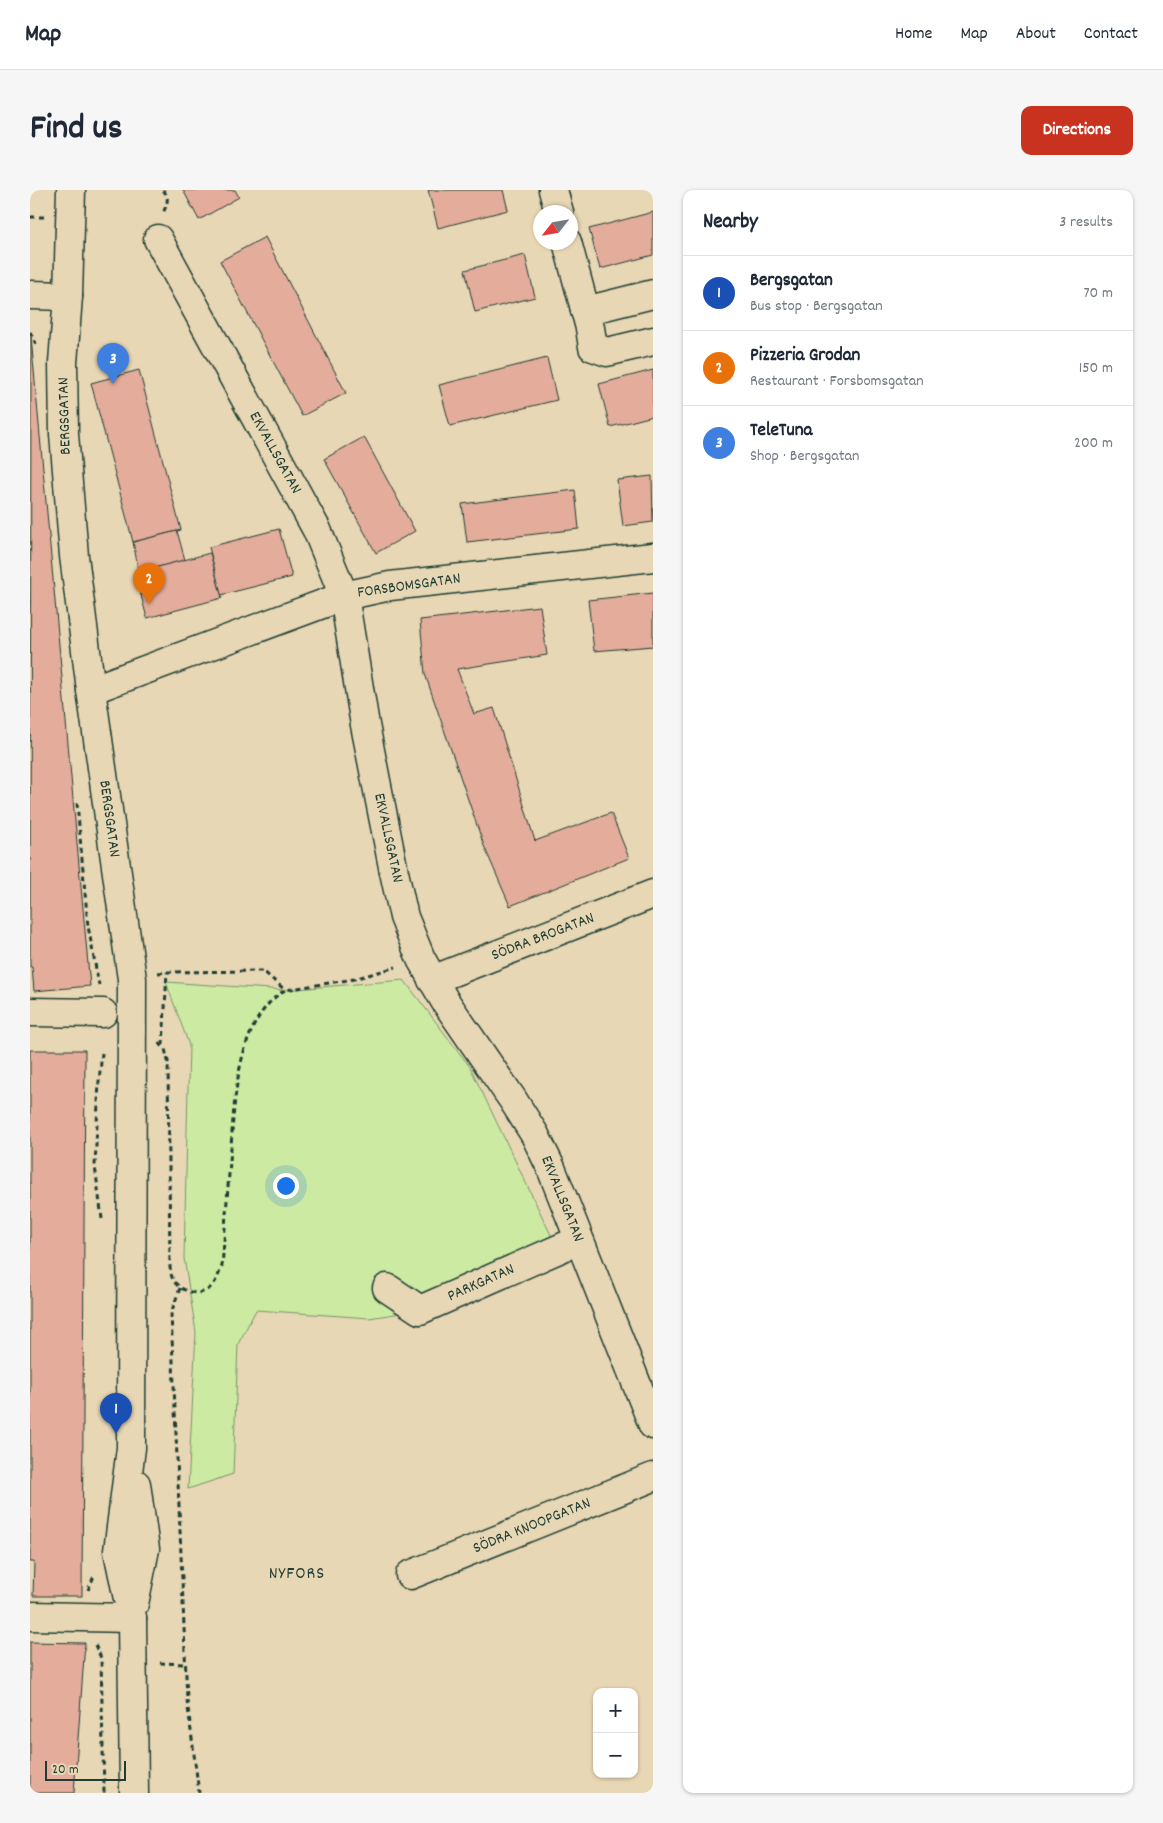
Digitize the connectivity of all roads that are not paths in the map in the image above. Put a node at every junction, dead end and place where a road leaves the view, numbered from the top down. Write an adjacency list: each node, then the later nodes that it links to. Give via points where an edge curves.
1 (70, 190): 8 (street, BERGSGATAN)
2 (553, 190): 3 (street)
3 (557, 205)
4 (158, 240): 12 (street, EKVALLSGATAN, via 318,530)
5 (569, 250): 9 (street)
6 (653, 294): 9 (street)
7 (30, 295): 8 (street)
8 (68, 296): 13 (street, BERGSGATAN, via 63,363 64,434 74,556)
9 (585, 311): 10 (street, via 592,347 607,352)
10 (653, 340)
11 (653, 557): 12 (street, FORSBOMSGATAN, via 390,586)
12 (344, 596): 13 (street, FORSBOMSGATAN); 15 (street, EKVALLSGATAN, via 365,726 394,872 404,917)
13 (91, 690): 24 (street, BERGSGATAN, via 132,979 131,1448 145,1549)
14 (653, 894): 15 (street, SÖDRA BROGATAN)
15 (426, 970): 18 (street, EKVALLSGATAN, via 535,1135 552,1168)
16 (30, 1012): 17 (street)
17 (103, 1013)
18 (579, 1240): 19 (street, PARKGATAN, via 420,1310); 20 (street, EKVALLSGATAN)
19 (387, 1288)
20 (653, 1425)
21 (653, 1477): 22 (street, SÖDRA KNOOPGATAN)
22 (410, 1575)
23 (30, 1616): 24 (street)
24 (132, 1618): 25 (street, BERGSGATAN)
25 (134, 1793)

